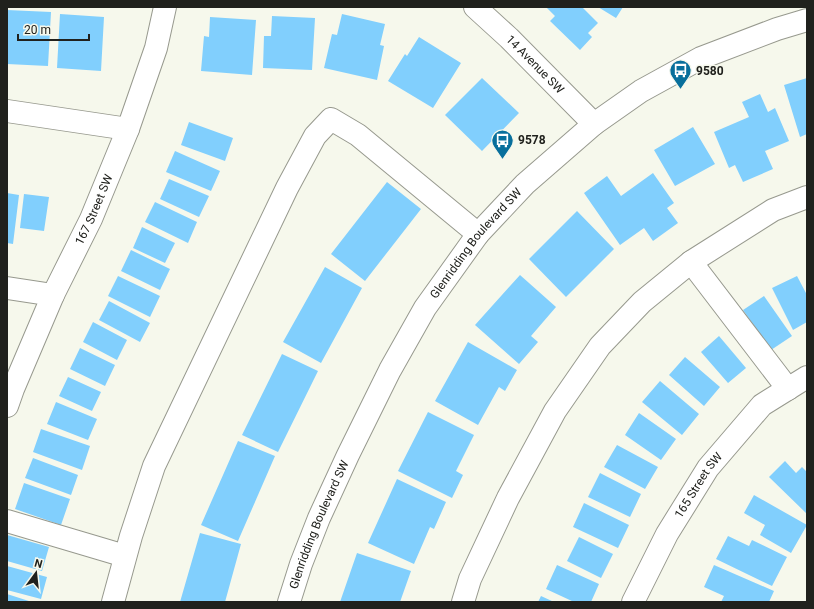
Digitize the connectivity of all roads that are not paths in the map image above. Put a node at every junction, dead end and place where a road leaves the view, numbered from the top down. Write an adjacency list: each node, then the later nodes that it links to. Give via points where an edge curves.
1 (165, 7): 6 (street, 167 Street SW, via 156,48)
2 (475, 7): 5 (street, 14 Avenue SW)
3 (807, 20): 5 (street, Glenridding Boulevard SW, via 701,58 641,91)
4 (7, 111): 6 (street)
5 (594, 124): 8 (street, Glenridding Boulevard SW, via 524,184)
6 (128, 129): 11 (street, 167 Street SW, via 91,219)
7 (807, 197): 9 (street, via 773,210)
8 (478, 234): 16 (street, via 358,135 331,119 315,136 286,188 154,466); 18 (street, Glenridding Boulevard SW, via 425,308 390,370 319,518)
9 (691, 262): 13 (street); 19 (street, via 642,302 600,346 555,411 508,498 470,579)
10 (7, 288): 11 (street)
11 (53, 295): 14 (street, 167 Street SW)
12 (807, 378): 13 (street, 165 Street SW)
13 (788, 389): 20 (street, 165 Street SW, via 762,405 708,468 667,534)
14 (7, 406)
15 (7, 521): 16 (street)
16 (126, 556): 17 (street)
17 (113, 602)
18 (289, 602)
19 (463, 602)
20 (633, 602)

